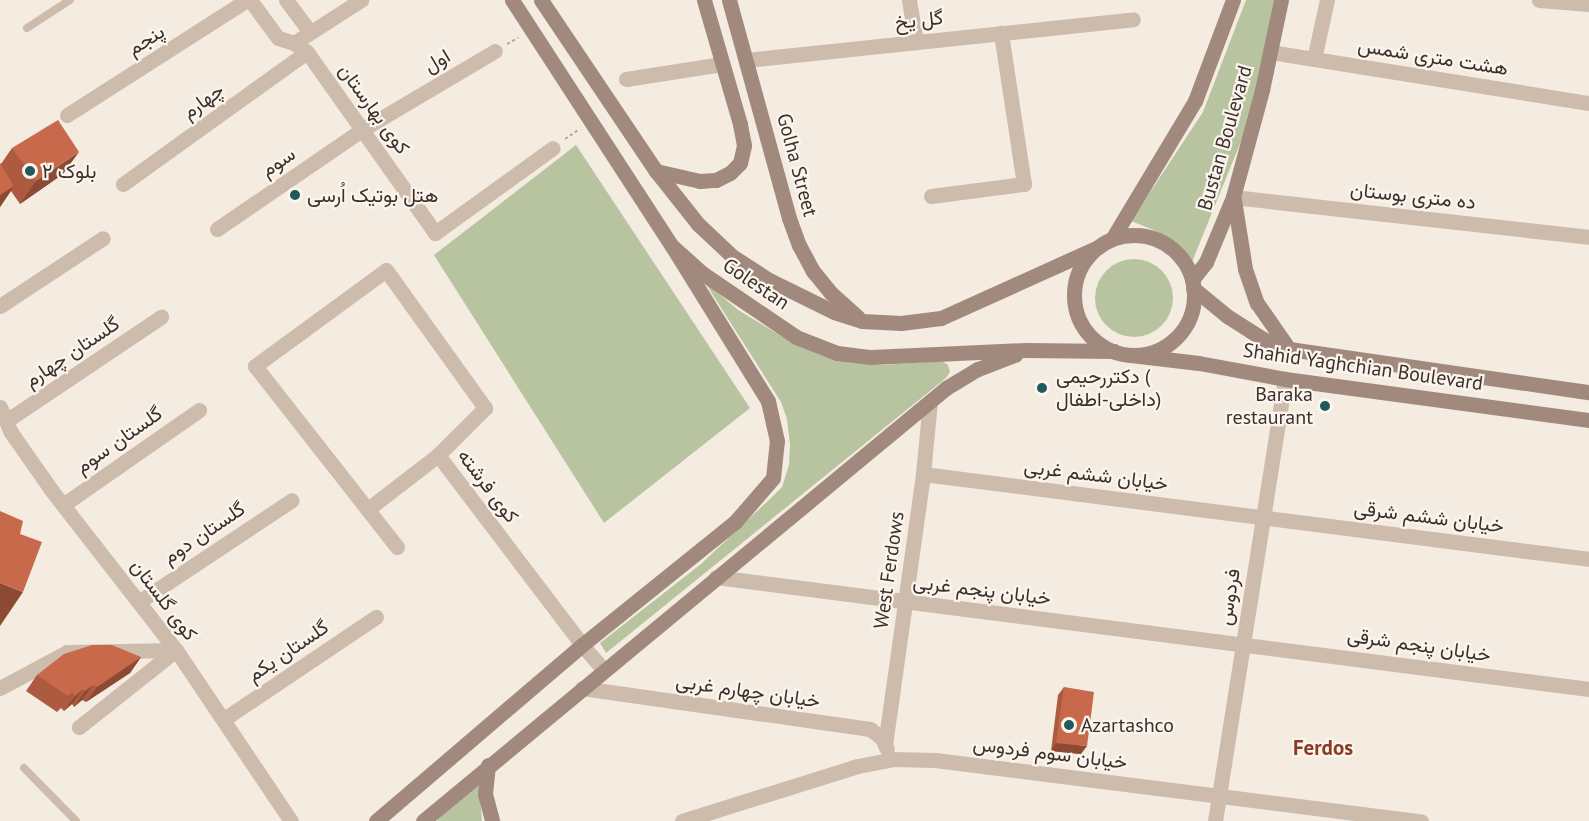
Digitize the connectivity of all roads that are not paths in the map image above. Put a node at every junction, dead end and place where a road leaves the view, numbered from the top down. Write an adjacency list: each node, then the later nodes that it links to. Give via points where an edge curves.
1 (70, 0): 16 (lane)
2 (249, 0): 20 (street, کوی بهارستان, via 278,38); 28 (street, پنجم)
3 (286, 0): 17 (street)
4 (362, 0): 17 (street)
5 (512, 0): 39 (main road, Golestan)
6 (541, 0): 31 (main road, Golestan)
7 (704, 0): 25 (main road)
8 (729, 0): 24 (main road, Golha Street)
9 (909, 0): 19 (street)
10 (1233, 0): 38 (main road, Bustan Boulevard, via 1196,101)
11 (1281, 0): 22 (main road, Bustan Boulevard)
12 (1327, 0): 23 (street)
13 (1539, 0): 14 (street)
14 (1589, 4)
15 (1133, 19): 18 (street, گل یخ)
16 (27, 28)
17 (310, 32): 20 (street)
18 (1000, 33): 19 (street, گل یخ); 33 (street, via 1024,184)
19 (916, 42): 24 (street, گل یخ)
20 (300, 47): 29 (street, کوی بهارستان); 32 (street, چهارم)
21 (495, 51): 29 (street, اول)
22 (1270, 52): 23 (street, هشت متری شمس); 34 (main road, Bustan Boulevard)
23 (1314, 59): 27 (street, هشت متری شمس)
24 (746, 60): 25 (main road); 44 (main road, Golha Street, via 799,245 831,293)
25 (722, 64): 26 (street); 31 (main road, via 744,145 740,163 716,180 700,181)
26 (626, 79)
27 (1589, 103)
28 (67, 114)
29 (363, 129): 30 (street, کوی بهارستان, via 435,233); 35 (street, سوم)
30 (553, 147)
31 (656, 171): 44 (main road, Golestan, via 698,224 732,256 769,280 834,312)
32 (123, 184)
33 (931, 196)
34 (1233, 197): 36 (street, ده متری بوستان); 41 (main road, Bustan Boulevard); 45 (main road, via 1245,269 1257,303)
35 (217, 229)
36 (1589, 237)
37 (104, 238): 42 (street)
38 (1112, 239): 40 (main road); 41 (main road, via 1136,236 1161,242 1186,265)
39 (672, 246): 46 (main road, Golestan, via 743,303 796,337 837,353 871,357); 70 (main road, via 768,401 777,441 773,478 735,522)
40 (1096, 248): 44 (main road, Golestan, via 941,318 902,323); 47 (main road, via 1083,262 1073,296 1085,330)
41 (1193, 284): 45 (main road, Shahid Yaghchian Boulevard, via 1227,316 1263,339); 48 (main road, via 1193,305 1178,336 1148,353)
42 (0, 306)
43 (161, 317): 55 (street, گلستان چهارم)
44 (862, 321)
45 (1289, 349): 49 (main road, Shahid Yaghchian Boulevard)
46 (1026, 350): 47 (main road, Golestan); 52 (main road, via 978,369)
47 (1114, 351): 48 (main road)
48 (1131, 355): 50 (main road, Shahid Yaghchian Boulevard)
49 (1493, 378): 51 (main road, Shahid Yaghchian Boulevard); 53 (main road)
50 (1285, 379): 53 (main road, Shahid Yaghchian Boulevard); 62 (street, فردوس)
51 (1589, 392)
52 (930, 401): 58 (street, West Ferdows); 65 (main road)
53 (1488, 406): 56 (main road, Shahid Yaghchian Boulevard)
54 (198, 410): 60 (street, گلستان سوم)
55 (3, 414): 60 (street, کوی گلستان)
56 (1589, 420)
57 (438, 455): 61 (street); 61 (street, کوی فرشته, via 485,408 386,270 255,366); 70 (street, کوی فرشته)
58 (923, 474): 62 (street, خیابان ششم غربی); 67 (street, West Ferdows)
59 (292, 500): 66 (street, گلستان دوم)
60 (63, 505): 66 (street, کوی گلستان)
61 (368, 509): 63 (street)
62 (1263, 517): 64 (street, خیابان ششم شرقی); 69 (street, فردوس)
63 (397, 547)
64 (1589, 559)
65 (716, 577): 67 (street, خیابان پنجم غربی); 72 (main road)
66 (140, 601): 71 (street, کوی گلستان)
67 (905, 601): 69 (street, خیابان پنجم غربی); 78 (street, West Ferdows)
68 (376, 617): 76 (street, گلستان یکم)
69 (1243, 643): 75 (street, خیابان پنجم شرقی); 82 (street, فردوس)
70 (582, 645): 72 (street, کوی فرشته); 85 (main road)
71 (176, 650): 73 (street, via 67,652); 76 (street, کوی گلستان); 77 (street)
72 (604, 670): 74 (main road)
73 (0, 688)
74 (582, 688): 78 (street, خیابان چهارم غربی, via 870,729); 80 (main road)
75 (1589, 689)
76 (224, 719): 84 (street, کوی گلستان)
77 (79, 728)
78 (885, 745): 79 (street, خیابان چهارم غربی)
79 (893, 759): 82 (street, خیابان سوم فردوس, via 935,760); 88 (street, خیابان سوم فردوس, via 858,766)
80 (488, 765): 86 (main road); 87 (main road, via 485,794)
81 (24, 768): 83 (lane)
82 (1219, 795): 89 (street, فردوس); 90 (street, خیابان سوم فردوس)
83 (75, 821)
84 (291, 821)
85 (376, 821)
86 (423, 821)
87 (492, 821)
88 (682, 821)
89 (1215, 821)
90 (1421, 821)

